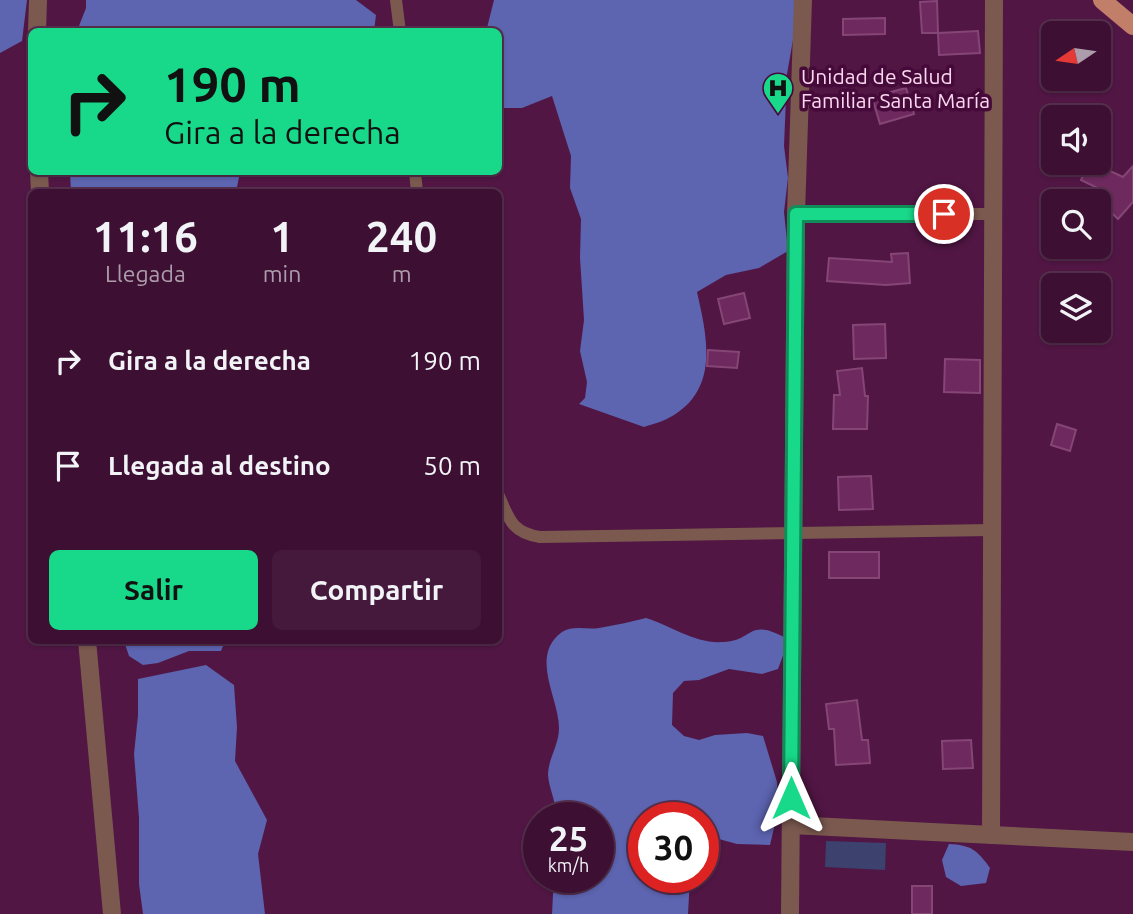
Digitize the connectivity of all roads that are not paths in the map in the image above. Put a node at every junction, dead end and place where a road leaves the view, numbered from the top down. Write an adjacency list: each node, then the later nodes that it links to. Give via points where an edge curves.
1 (38, 0): 7 (street)
2 (396, 0): 8 (lane)
3 (803, 0): 9 (street)
4 (994, 0): 10 (street)
5 (1102, 0): 6 (main road)
6 (1133, 26)
7 (37, 28)
8 (400, 28)
9 (796, 214): 10 (lane); 13 (street)
10 (993, 214): 12 (street)
11 (502, 502): 13 (lane, via 515,527 540,537)
12 (992, 530): 13 (lane); 16 (street)
13 (793, 533): 15 (street)
14 (87, 644): 18 (street)
15 (791, 825): 16 (street); 19 (street)
16 (991, 835): 17 (street)
17 (1133, 842)
18 (112, 914)
19 (790, 914)

